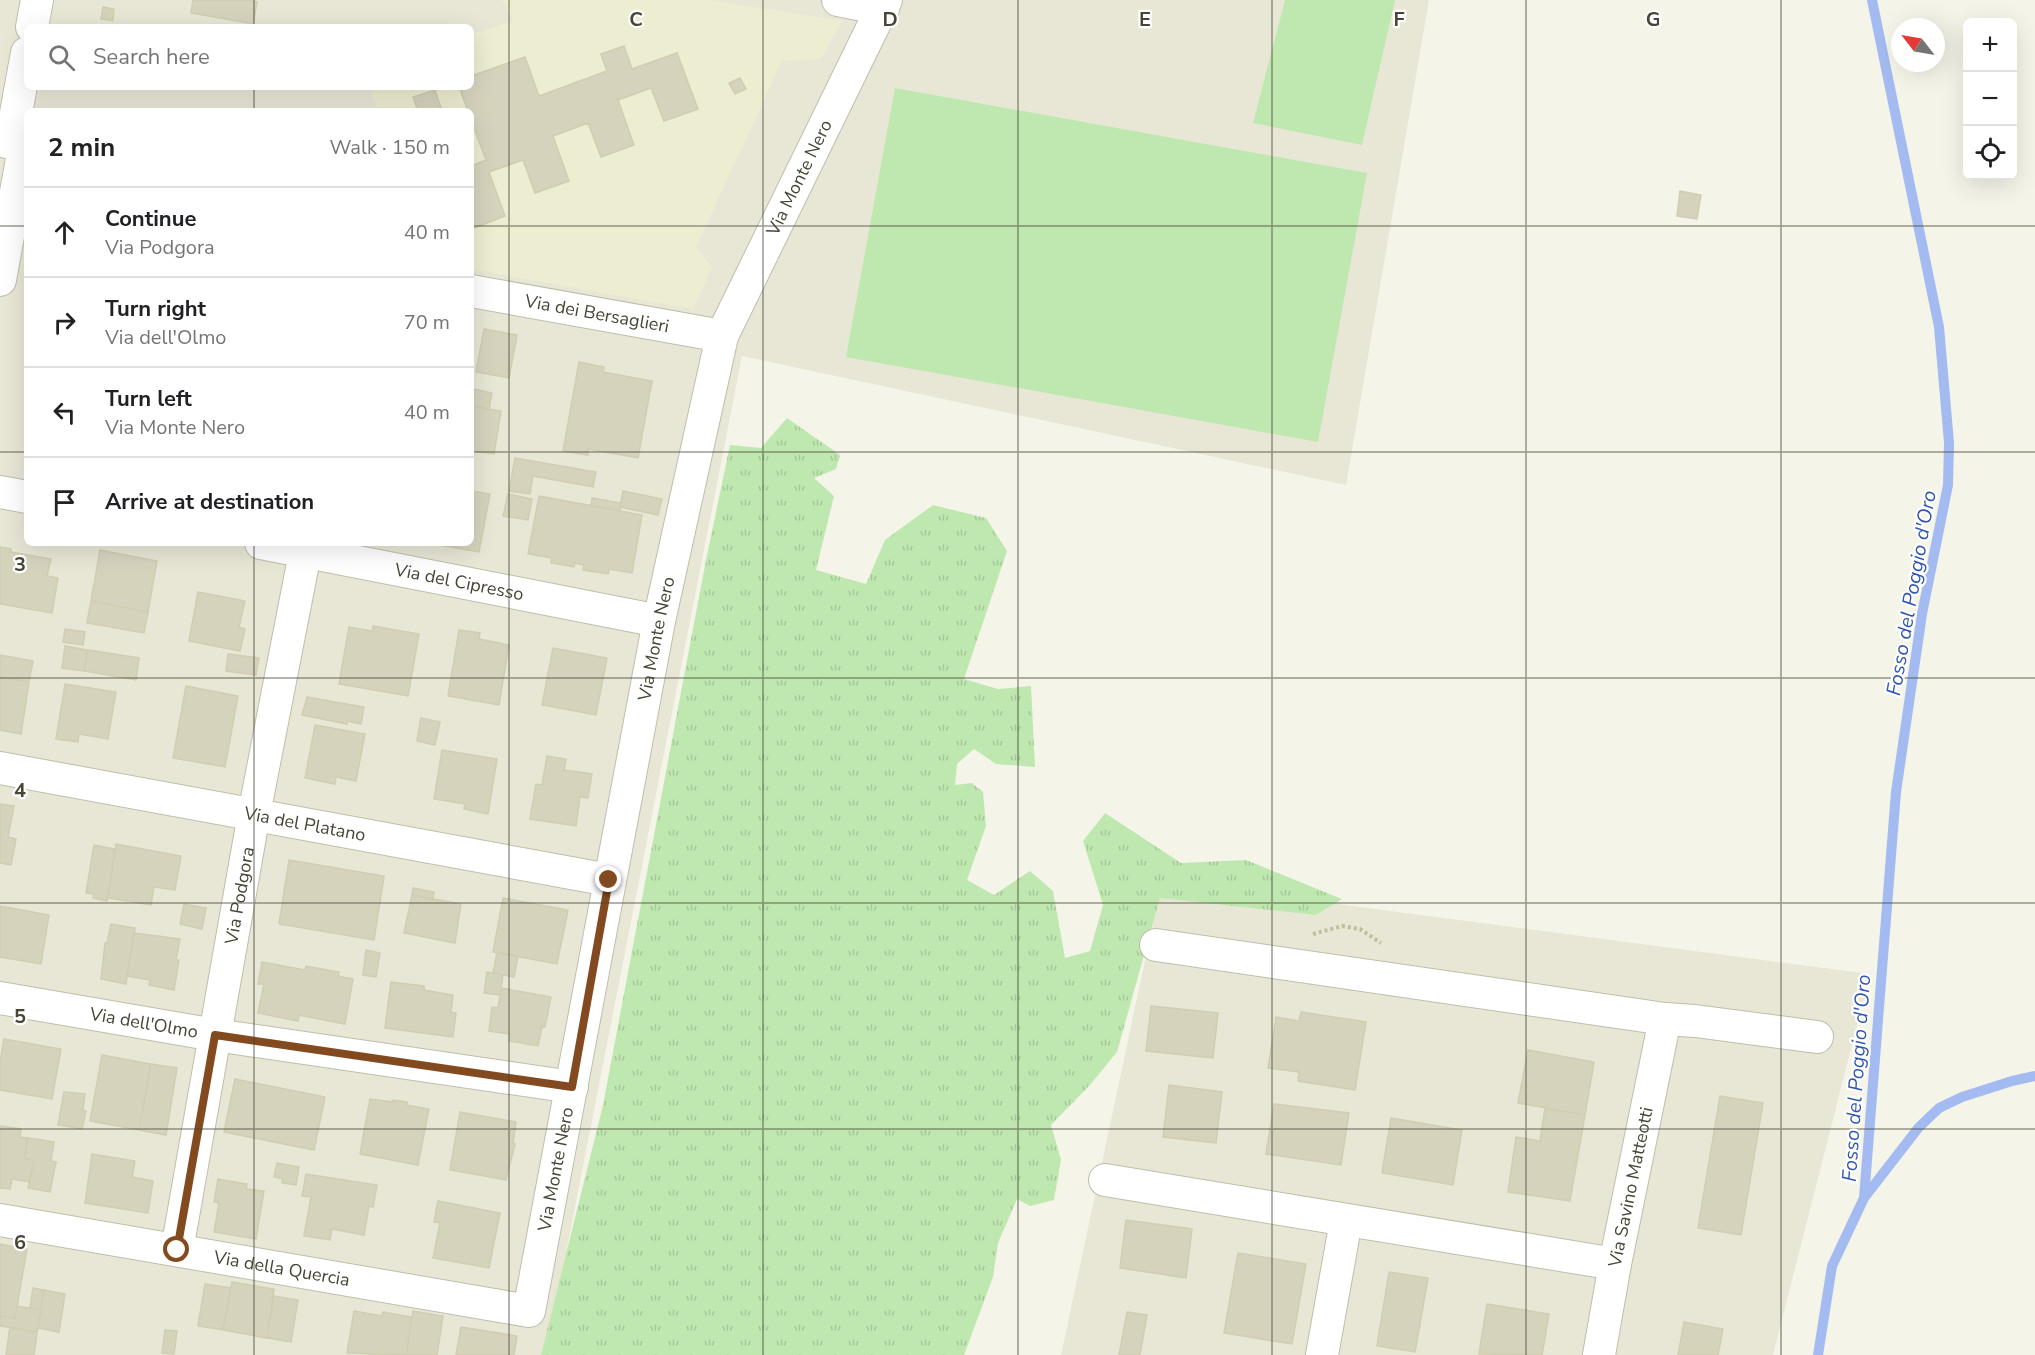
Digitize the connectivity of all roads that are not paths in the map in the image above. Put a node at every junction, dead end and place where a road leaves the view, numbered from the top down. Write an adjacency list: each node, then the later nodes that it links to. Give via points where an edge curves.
1 (37, 0): 4 (street)
2 (838, 0): 3 (street)
3 (885, 4): 11 (street, Via Monte Nero)
4 (33, 24)
5 (24, 69): 6 (street)
6 (14, 124): 7 (street); 8 (street, via 22,159)
7 (0, 155)
8 (13, 219): 9 (street)
9 (0, 280)
10 (474, 292): 11 (street, Via dei Bersaglieri)
11 (722, 336): 15 (street, Via Monte Nero)
12 (0, 492): 13 (street)
13 (24, 496)
14 (306, 547): 15 (street, Via del Cipresso); 17 (street, Via Podgora)
15 (659, 621): 18 (street, Via Monte Nero)
16 (0, 768): 17 (street, Via del Platano)
17 (254, 814): 18 (street, Via del Platano); 22 (street, Via Podgora)
18 (609, 880): 24 (street, Via Monte Nero)
19 (1156, 945): 21 (street)
20 (0, 998): 22 (street, Via dell'Olmo)
21 (1665, 1019): 23 (street); 29 (street, Via Savino Matteotti)
22 (215, 1035): 24 (street, Via dell'Olmo); 28 (street, Via Podgora)
23 (1817, 1037)
24 (572, 1087): 30 (street, Via Monte Nero)
25 (1105, 1180): 27 (street)
26 (0, 1220): 28 (street, Via della Quercia)
27 (1346, 1221): 29 (street); 31 (street)
28 (177, 1250): 30 (street, Via della Quercia)
29 (1615, 1264): 32 (street, Via Savino Matteotti)
30 (529, 1311)
31 (1322, 1355)
32 (1599, 1355)

